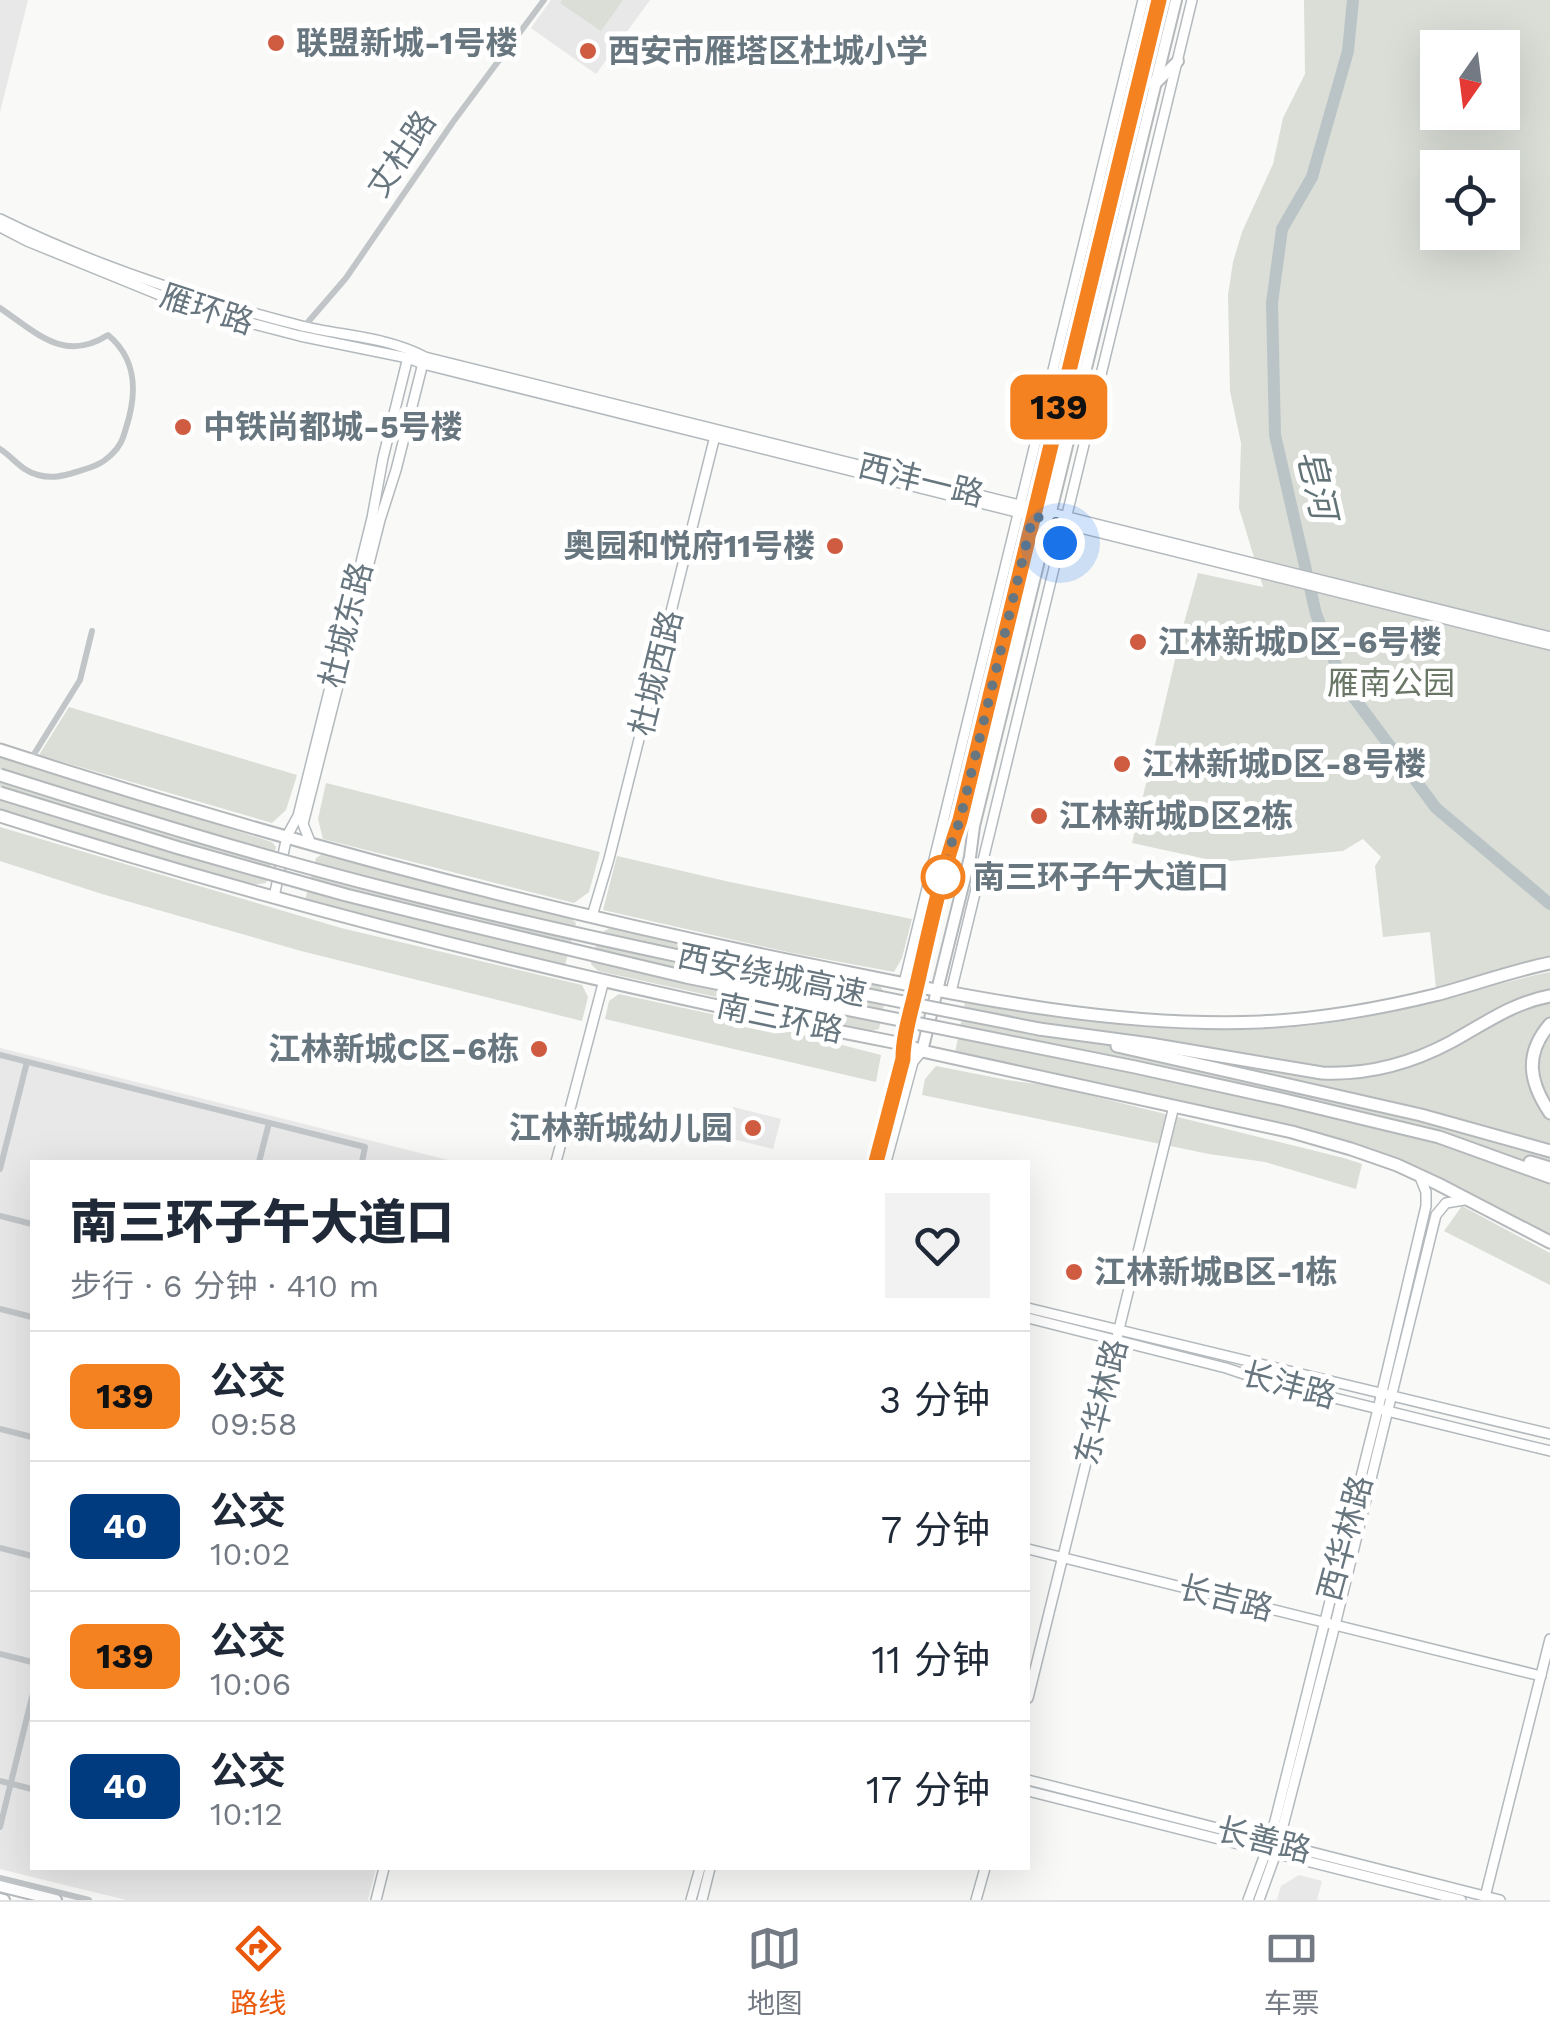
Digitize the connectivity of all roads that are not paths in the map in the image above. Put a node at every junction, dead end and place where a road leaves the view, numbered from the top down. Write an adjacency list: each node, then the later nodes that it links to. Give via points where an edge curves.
1 (544, 0): 12 (street, 丈杜路)
2 (1143, 0): 17 (street)
3 (1159, 0): 7 (main road)
4 (1176, 0): 8 (main road)
5 (1192, 0): 6 (street)
6 (1178, 60): 8 (main road); 20 (street)
7 (1140, 80): 8 (main road); 18 (main road)
8 (1155, 84): 19 (main road)
9 (0, 219): 12 (street, 雁环路, via 158,284)
10 (0, 227): 12 (street, 雁环路, via 172,300)
11 (0, 308): 16 (street, via 54,344 81,348 108,335 128,361 135,402 122,442 99,465 41,476)
12 (302, 332): 13 (street, 雁环路)
13 (409, 354): 14 (street, 雁环路); 30 (street, 杜城东路, via 298,816)
14 (424, 361): 15 (street, 西沣一路); 31 (street, 杜城东路, via 303,824)
15 (716, 433): 17 (street, 西沣一路); 33 (street, 杜城西路)
16 (0, 449)
17 (1018, 509): 18 (street, 西沣一路); 36 (street)
18 (1034, 513): 19 (street, 西沣一路); 36 (main road, via 960,820)
19 (1049, 516): 20 (street, 西沣一路); 37 (main road, via 974,826)
20 (1065, 520): 21 (street, 西沣一路); 37 (street)
21 (1328, 586): 23 (street, 西沣一路); 24 (street, 西沣一路)
22 (92, 630): 26 (street, via 80,680)
23 (1550, 637)
24 (1550, 645)
25 (0, 750): 26 (highway, 南三环路)
26 (30, 760): 30 (highway, 南三环路)
27 (0, 774): 40 (highway, 西安绕城高速, bridge, via 392,890)
28 (0, 793): 48 (highway, 西安绕城高速, bridge, via 447,920)
29 (0, 816): 32 (highway, 南三环路)
30 (286, 836): 31 (highway, 南三环路); 32 (street, 杜城东路)
31 (310, 844): 33 (highway, 南三环路)
32 (274, 897): 35 (highway, 南三环路)
33 (592, 916): 36 (highway, 南三环路)
34 (1550, 963): 37 (highway, 南三环路, via 1375,1008 1263,1022 1124,1019)
35 (604, 980): 41 (highway, 南三环路); 52 (street)
36 (910, 985): 37 (highway, 南三环路); 41 (main road)
37 (944, 991): 42 (main road)
38 (1550, 996): 40 (highway, via 1506,1010 1399,1065 1339,1074)
39 (1550, 1024): 46 (highway, via 1532,1069)
40 (1038, 1029): 49 (highway, 西安绕城高速, via 1421,1115)
41 (903, 1044): 42 (highway, 南三环路); 53 (street)
42 (922, 1051): 45 (highway, 南三环路); 54 (street, via 913,1062)
43 (0, 1055): 44 (street)
44 (27, 1062): 47 (street); 56 (street)
45 (1174, 1106): 57 (highway, 南三环路, via 1292,1132); 67 (street, 东华林路)
46 (1550, 1113)
47 (269, 1123): 50 (street); 51 (street, via 365,1147)
48 (1439, 1137): 55 (highway, 西安绕城高速); 58 (highway)
49 (1550, 1151)
50 (260, 1160)
51 (362, 1160)
52 (557, 1160)
53 (877, 1160)
54 (887, 1160)
55 (1550, 1168)
56 (0, 1169)
57 (1418, 1174): 59 (highway, 南三环路); 68 (street, 西华林路, via 1426,1206)
58 (1550, 1177)
59 (1472, 1201): 62 (highway, 南三环路); 68 (street, 西华林路, via 1456,1200 1437,1212)
60 (0, 1216): 61 (street)
61 (30, 1224)
62 (1550, 1242)
63 (1030, 1309): 67 (street, 长沣路)
64 (0, 1310): 65 (street)
65 (30, 1318)
66 (1030, 1318): 67 (street, 长沣路)
67 (1118, 1335): 68 (street, 长沣路); 69 (street, 长沣路); 77 (street, 东华林路)
68 (1387, 1394): 69 (street, 西华林路); 71 (street, 长沣路)
69 (1383, 1410): 73 (street, 长沣路); 78 (street, 西华林路); 79 (street, 西华林路)
70 (0, 1429): 72 (street)
71 (1550, 1434)
72 (30, 1436)
73 (1550, 1451)
74 (0, 1548): 76 (street)
75 (1030, 1550): 77 (street, 长吉路)
76 (30, 1556)
77 (1063, 1558): 78 (street, 长吉路); 84 (street, 东华林路)
78 (1323, 1623): 79 (street, 长吉路); 92 (street, 西华林路)
79 (1335, 1626): 83 (street, 长吉路); 92 (street, 西华林路)
80 (1550, 1639): 83 (street)
81 (0, 1654): 82 (street)
82 (30, 1662)
83 (1540, 1676): 99 (street)
84 (1030, 1690)
85 (30, 1706): 88 (street)
86 (0, 1781): 88 (street)
87 (1030, 1781): 92 (street, 长善路)
88 (11, 1784): 89 (street); 91 (street)
89 (30, 1789)
90 (1030, 1792): 92 (street, 长善路)
91 (0, 1827)
92 (1273, 1847): 99 (street, 长善路); 106 (street, 西华林路); 107 (street, 西华林路); 108 (street, 长善路)
93 (384, 1870): 102 (street)
94 (699, 1870): 103 (street)
95 (710, 1870): 104 (street)
96 (984, 1870): 105 (street)
97 (0, 1878): 101 (street)
98 (0, 1886): 100 (main road)
99 (1485, 1898): 109 (street, 长善路)
100 (56, 1900)
101 (89, 1900)
102 (376, 1900)
103 (691, 1900)
104 (702, 1900)
105 (976, 1900)
106 (1248, 1900)
107 (1259, 1900)
108 (1461, 1900)
109 (1500, 1900)

